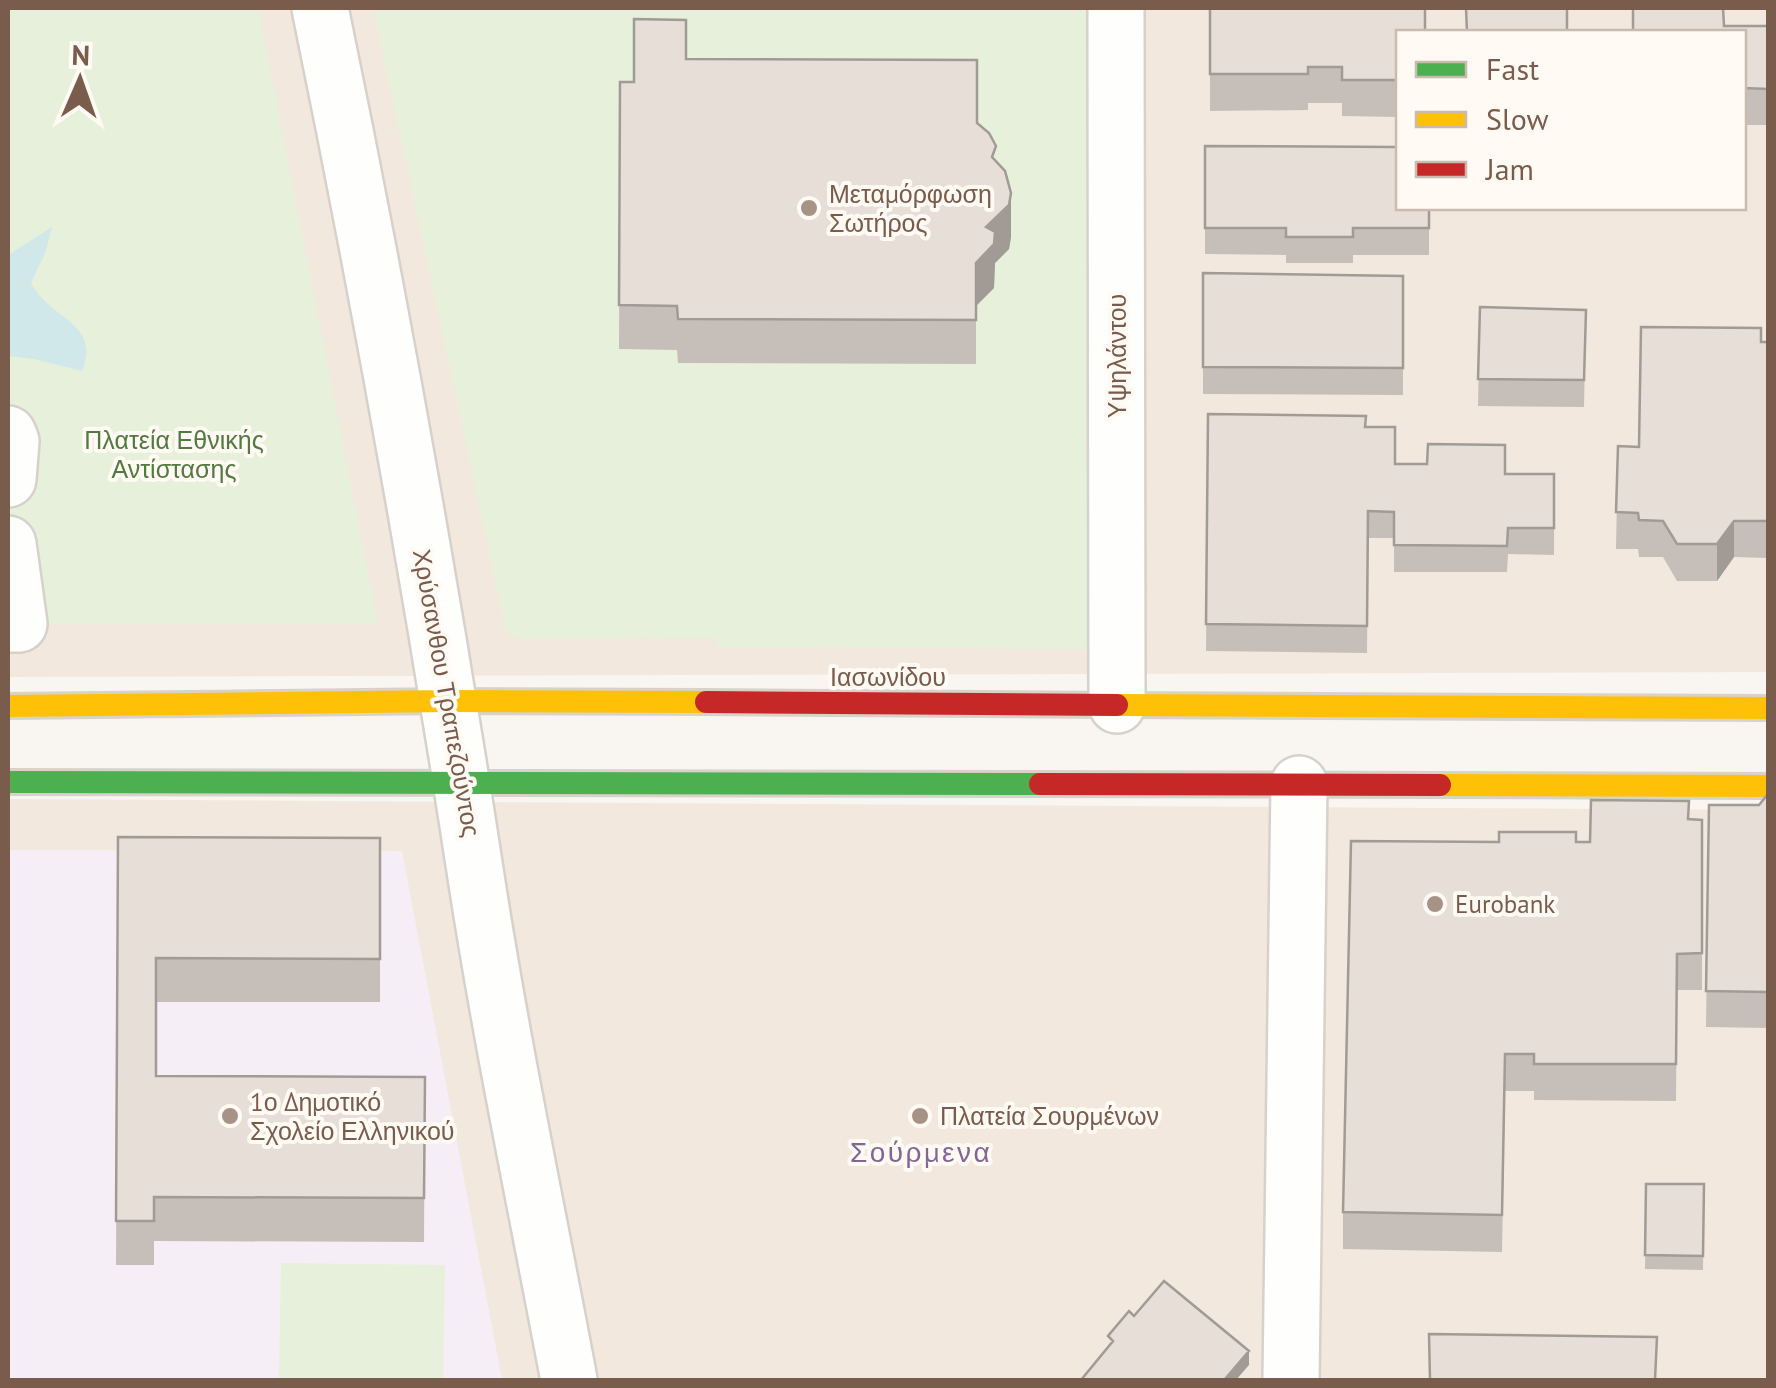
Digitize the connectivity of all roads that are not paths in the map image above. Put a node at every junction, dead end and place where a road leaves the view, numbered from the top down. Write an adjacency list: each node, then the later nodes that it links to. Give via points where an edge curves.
1 (320, 8): 7 (street, Χρύσανθου Τραπεζούντος)
2 (1116, 8): 8 (street, Υψηλάντου)
3 (8, 434): 4 (street)
4 (8, 479)
5 (8, 544): 6 (street, via 19,624)
6 (8, 624)
7 (449, 701): 8 (street, Ιασωνίδου); 9 (street, Ιασωνίδου); 11 (street, Χρύσανθου Τραπεζούντος)
8 (1117, 705): 10 (street, Ιασωνίδου)
9 (8, 706)
10 (1768, 708)
11 (462, 781): 12 (street); 13 (street); 15 (street, Χρύσανθου Τραπεζούντος)
12 (8, 782)
13 (1299, 784): 14 (street); 16 (street)
14 (1768, 786)
15 (569, 1380)
16 (1291, 1380)

